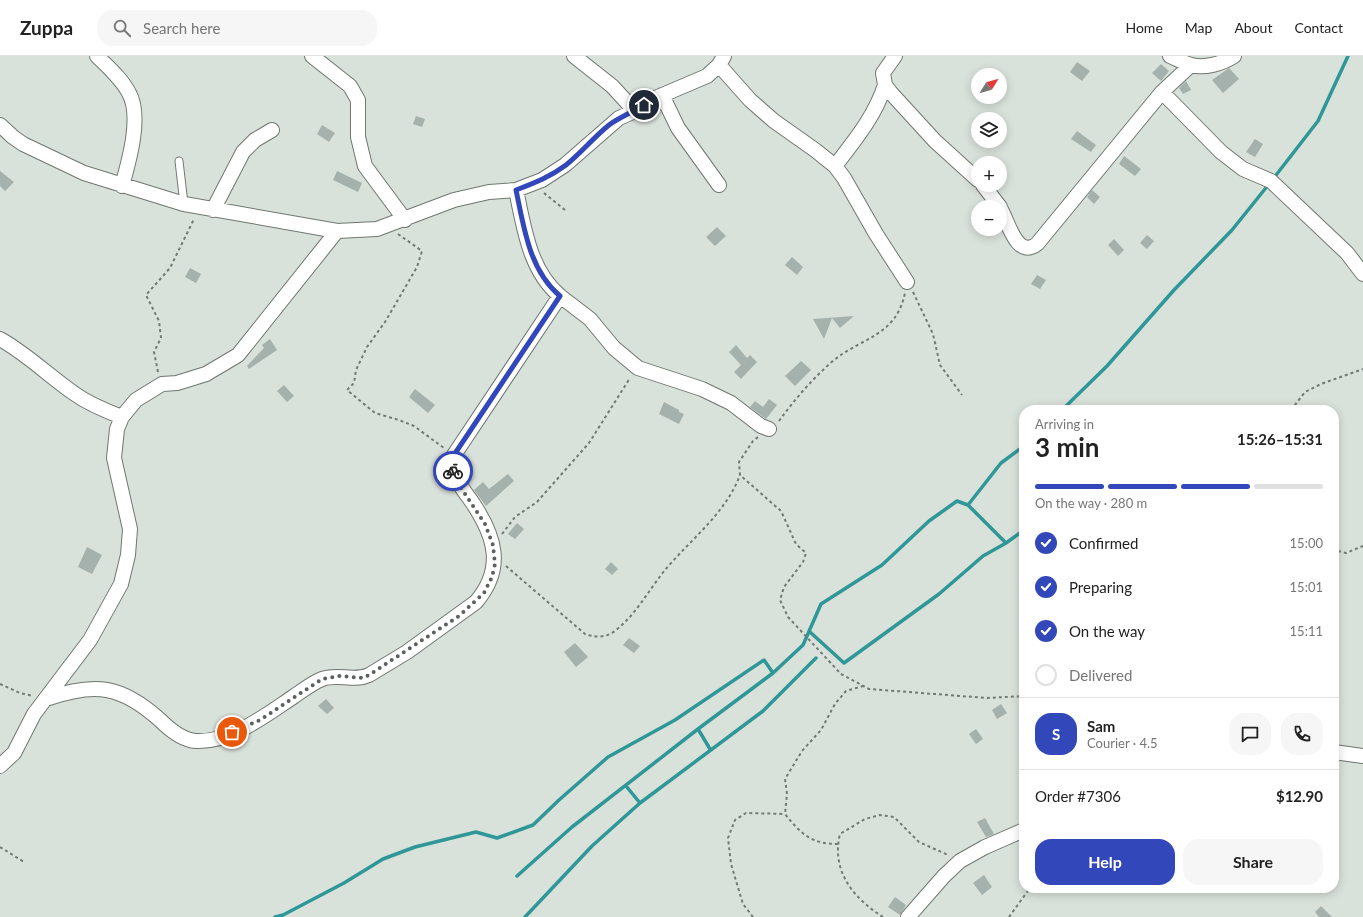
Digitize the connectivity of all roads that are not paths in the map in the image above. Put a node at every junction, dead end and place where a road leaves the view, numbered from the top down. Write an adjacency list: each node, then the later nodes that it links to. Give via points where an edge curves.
1 (97, 56): 19 (street, via 129,92 133,103 129,158)
2 (312, 56): 25 (street, via 350,86 358,100 358,137 365,166)
3 (574, 56): 12 (street, via 612,86)
4 (895, 56): 9 (street, via 883,73)
5 (1170, 56): 8 (street)
6 (1234, 56): 8 (street, via 1209,65)
7 (722, 60): 11 (street, via 707,76); 16 (street, via 750,100)
8 (1191, 65): 10 (street)
9 (885, 85): 16 (street, via 878,106 867,125); 17 (street, via 915,120)
10 (1162, 92): 26 (street, via 1037,244 1032,248 1024,248 1016,242); 28 (street, via 1222,152 1243,169 1271,181 1347,253)
11 (662, 95): 12 (street); 18 (street, via 678,128)
12 (635, 111): 20 (street, via 619,118 565,165 535,183)
13 (0, 124): 19 (street, via 23,144 84,173)
14 (272, 130): 24 (street, via 255,140 243,152)
15 (179, 161): 23 (lane)
16 (835, 166): 29 (street)
17 (971, 173)
18 (719, 185)
19 (122, 186): 23 (street)
20 (516, 190): 25 (street, via 461,198); 30 (street, via 522,224 532,254 549,287)
21 (988, 192): 22 (street)
22 (995, 200)
23 (184, 204): 24 (street)
24 (207, 208): 27 (street)
25 (406, 220): 27 (street, via 377,229)
26 (1007, 222)
27 (337, 231): 32 (street, via 238,355 206,374 177,383 162,384 136,400)
28 (1363, 274)
29 (907, 282)
30 (560, 296): 33 (street, via 590,319 614,348 638,368 702,389 731,403 761,426); 34 (street, via 454,455 454,475 485,524 494,550 492,577 476,602 407,652 363,678 340,676 322,679 260,720 219,737 195,741 187,739 168,728 140,703 114,691 88,689)
31 (0, 339): 32 (street, via 31,359 88,403)
32 (122, 417): 34 (street, via 116,434 114,458 130,529 124,575 93,635)
33 (769, 429)
34 (46, 699): 37 (street, via 27,726 14,753)
35 (1339, 753): 36 (street)
36 (1363, 756)
37 (0, 766)
38 (1019, 832): 39 (street, via 960,861)
39 (908, 917)

